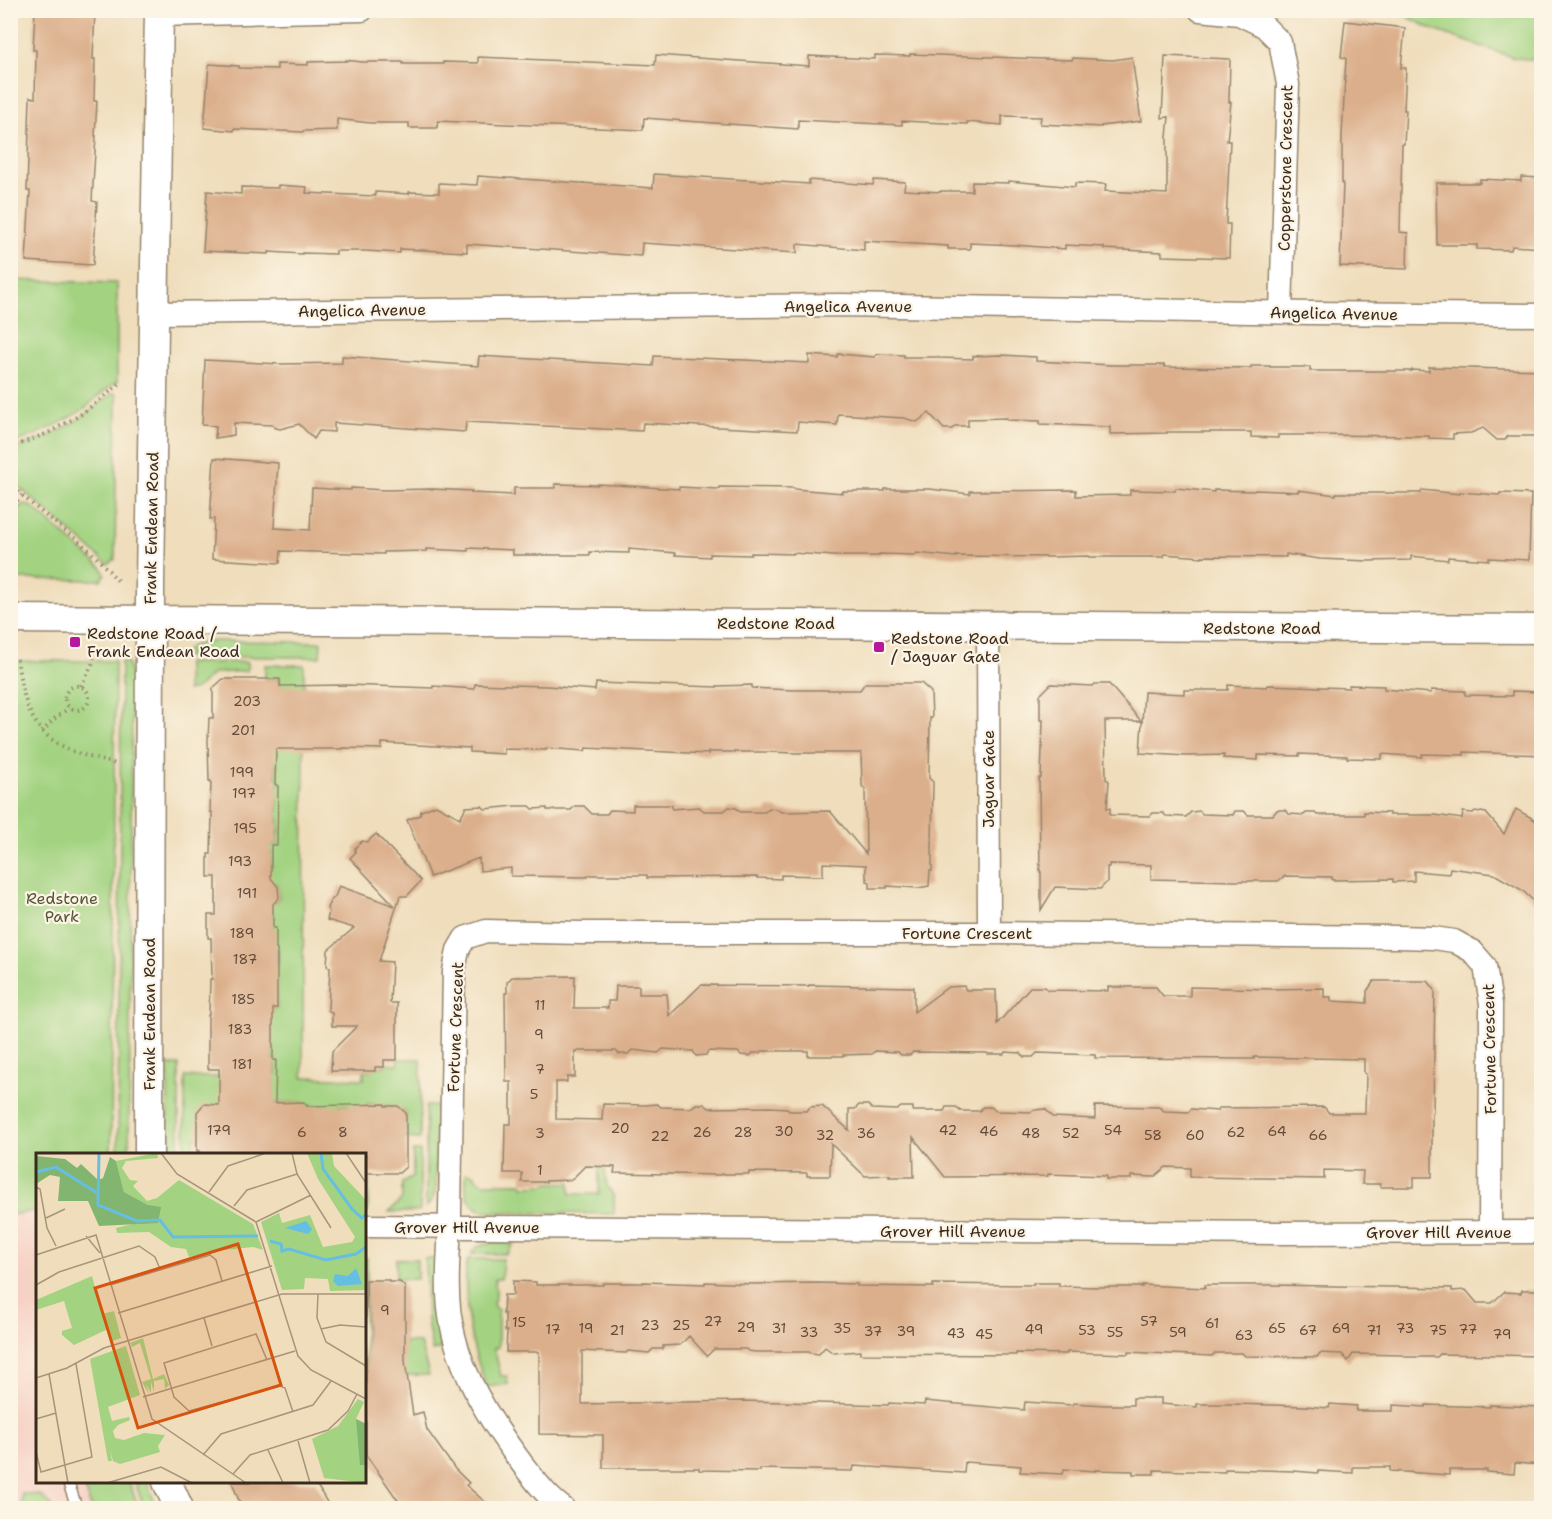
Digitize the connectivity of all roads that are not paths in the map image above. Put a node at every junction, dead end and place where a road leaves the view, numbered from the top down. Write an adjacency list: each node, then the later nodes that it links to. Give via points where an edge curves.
1 (362, 10): 3 (street)
2 (1200, 10): 4 (street, Copperstone Crescent, via 1239,14 1264,26 1280,42 1288,84)
3 (159, 13): 5 (street, Frank Endean Road)
4 (1281, 312): 5 (street, Angelica Avenue, via 841,305); 6 (street, Angelica Avenue)
5 (155, 313): 8 (street, Frank Endean Road)
6 (1542, 315)
7 (10, 619): 8 (street, Redstone Road)
8 (150, 620): 9 (street, Redstone Road); 12 (street, Frank Endean Road)
9 (988, 626): 10 (street, Redstone Road); 11 (street, Jaguar Gate)
10 (1542, 629)
11 (989, 933): 14 (street, Fortune Crescent, via 486,931 465,938 454,971); 15 (street, Fortune Crescent, via 1433,938 1454,941 1473,951 1485,966 1491,1004)
12 (149, 1153)
13 (366, 1226): 14 (street, Grover Hill Avenue)
14 (450, 1226): 15 (street, Grover Hill Avenue, via 1267,1233); 21 (street, via 449,1305 458,1352 498,1432)
15 (1490, 1231): 16 (street, Grover Hill Avenue)
16 (1542, 1232)
17 (68, 1483): 19 (lane)
18 (167, 1483): 20 (street)
19 (77, 1509)
20 (179, 1509)
21 (563, 1509)

